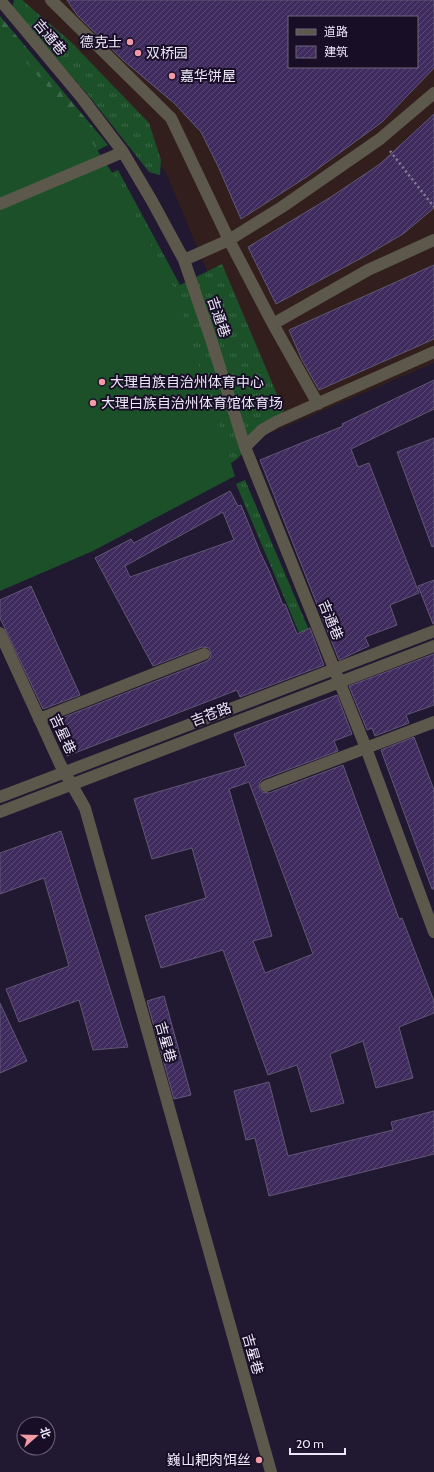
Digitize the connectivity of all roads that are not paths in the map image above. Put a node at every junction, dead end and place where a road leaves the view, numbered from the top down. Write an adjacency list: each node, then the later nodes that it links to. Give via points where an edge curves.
1 (51, 0): 6 (street, via 171,118)
2 (4, 3): 4 (street, 吉通巷)
3 (434, 93): 6 (street, via 380,139 282,207)
4 (123, 152): 5 (street); 8 (street, 吉通巷)
5 (0, 204)
6 (229, 240): 8 (street); 9 (street)
7 (434, 240): 9 (street, via 368,270)
8 (184, 260): 12 (street, 吉通巷)
9 (273, 324): 11 (street)
10 (434, 352): 11 (street)
11 (318, 404): 12 (street, via 262,430)
12 (245, 447): 17 (street, 吉通巷)
13 (434, 631): 17 (street, 吉苍路)
14 (0, 634): 19 (street, 吉星巷)
15 (434, 646): 18 (street, 吉苍路)
16 (204, 654): 19 (street)
17 (334, 668): 18 (street, 吉通巷); 22 (street, 吉苍路)
18 (339, 681): 21 (street, 吉通巷); 23 (street, 吉苍路)
19 (39, 719): 22 (street, 吉星巷)
20 (434, 722): 21 (street)
21 (366, 748): 24 (street); 27 (street, 吉通巷)
22 (64, 772): 23 (street, 吉星巷); 25 (street, 吉苍路)
23 (72, 784): 26 (street, 吉苍路); 28 (street, 吉星巷, via 85,808)
24 (266, 786)
25 (0, 797)
26 (0, 812)
27 (434, 932)
28 (271, 1472)

